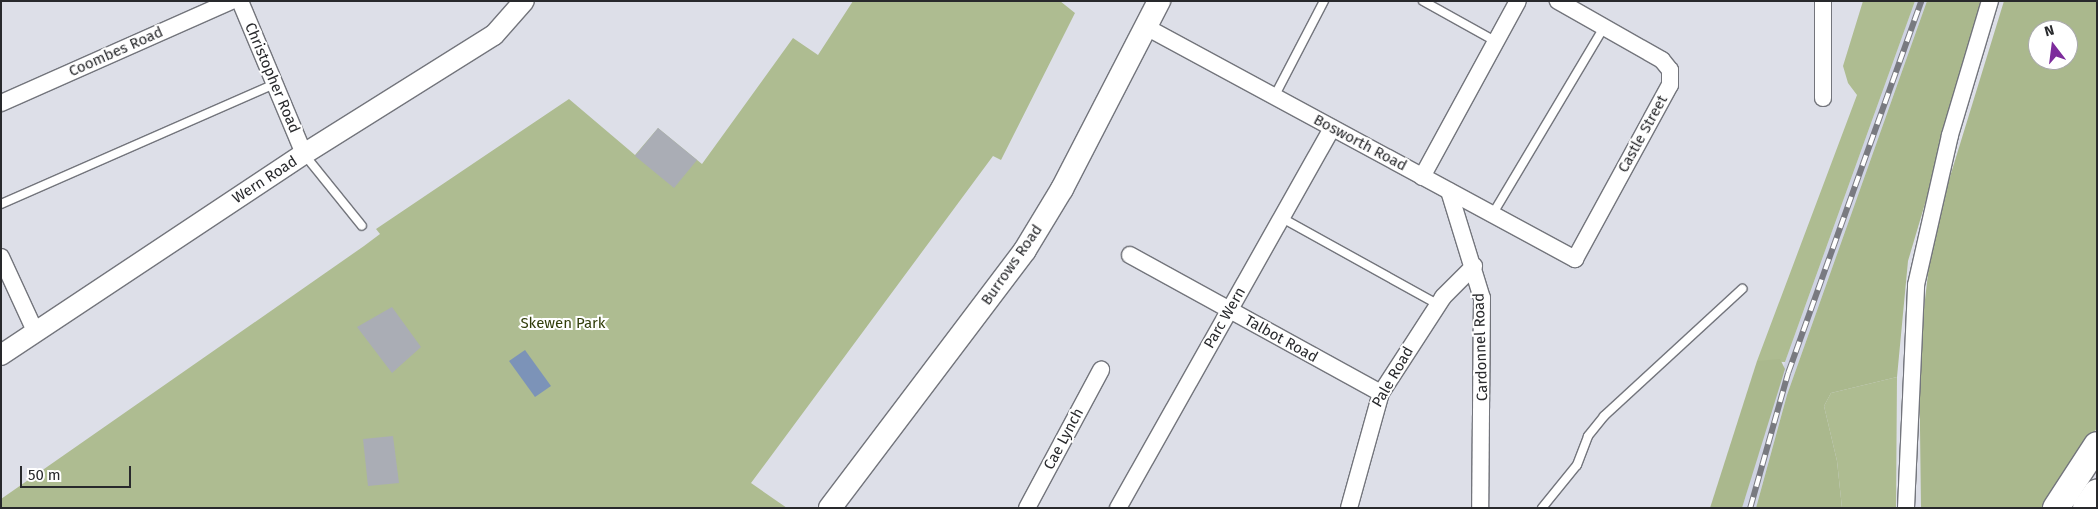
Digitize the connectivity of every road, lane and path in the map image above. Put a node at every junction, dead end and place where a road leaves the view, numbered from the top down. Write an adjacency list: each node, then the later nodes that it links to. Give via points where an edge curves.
1 (231, 1): 17 (street, Coombes Road)
2 (240, 1): 14 (street, Christopher Road)
3 (524, 1): 19 (street, Wern Road, via 494,35)
4 (1159, 1): 11 (main road, Burrows Road)
5 (1324, 1): 15 (lane)
6 (1422, 1): 13 (lane)
7 (1518, 1): 13 (street)
8 (1558, 1): 12 (street, Castle Street)
9 (1823, 1): 16 (street)
10 (1990, 1): 45 (street, via 1943,164 1916,285)
11 (1146, 27): 15 (street, Bosworth Road); 39 (main road, Burrows Road, via 1025,250)
12 (1604, 27): 23 (lane); 28 (street, Castle Street, via 1662,60 1670,70 1670,85)
13 (1497, 42): 20 (street)
14 (276, 83): 19 (street, Christopher Road); 22 (lane)
15 (1274, 97): 18 (street, Bosworth Road)
16 (1823, 98)
17 (1, 103)
18 (1332, 128): 20 (street, Bosworth Road); 24 (street, Parc Wern)
19 (304, 154): 25 (lane); 33 (street, Wern Road)
20 (1422, 177): 21 (street, Bosworth Road)
21 (1449, 191): 23 (street, Bosworth Road); 29 (street, Cardonnel Road)
22 (1, 204)
23 (1492, 215): 28 (street, Bosworth Road)
24 (1282, 218): 31 (lane); 32 (street, Parc Wern)
25 (362, 226)
26 (1130, 255): 32 (street, Talbot Road)
27 (1, 257): 33 (street)
28 (1575, 260)
29 (1474, 266): 31 (street, Pale Road); 43 (street, Cardonnel Road, via 1482,298)
30 (1742, 289): 44 (lane, via 1604,416 1588,436 1577,465)
31 (1439, 305): 36 (street, Pale Road)
32 (1228, 310): 36 (street, Talbot Road); 41 (street, Parc Wern)
33 (35, 331): 34 (street, Wern Road)
34 (1, 355)
35 (1101, 370): 40 (street, Cae Lynch)
36 (1381, 393): 42 (street, Pale Road)
37 (2097, 445): 46 (highway)
38 (2097, 492): 47 (highway)
39 (830, 508)
40 (1027, 508)
41 (1118, 508)
42 (1349, 508)
43 (1480, 508)
44 (1542, 508)
45 (1906, 508)
46 (2056, 508)
47 (2086, 508)

